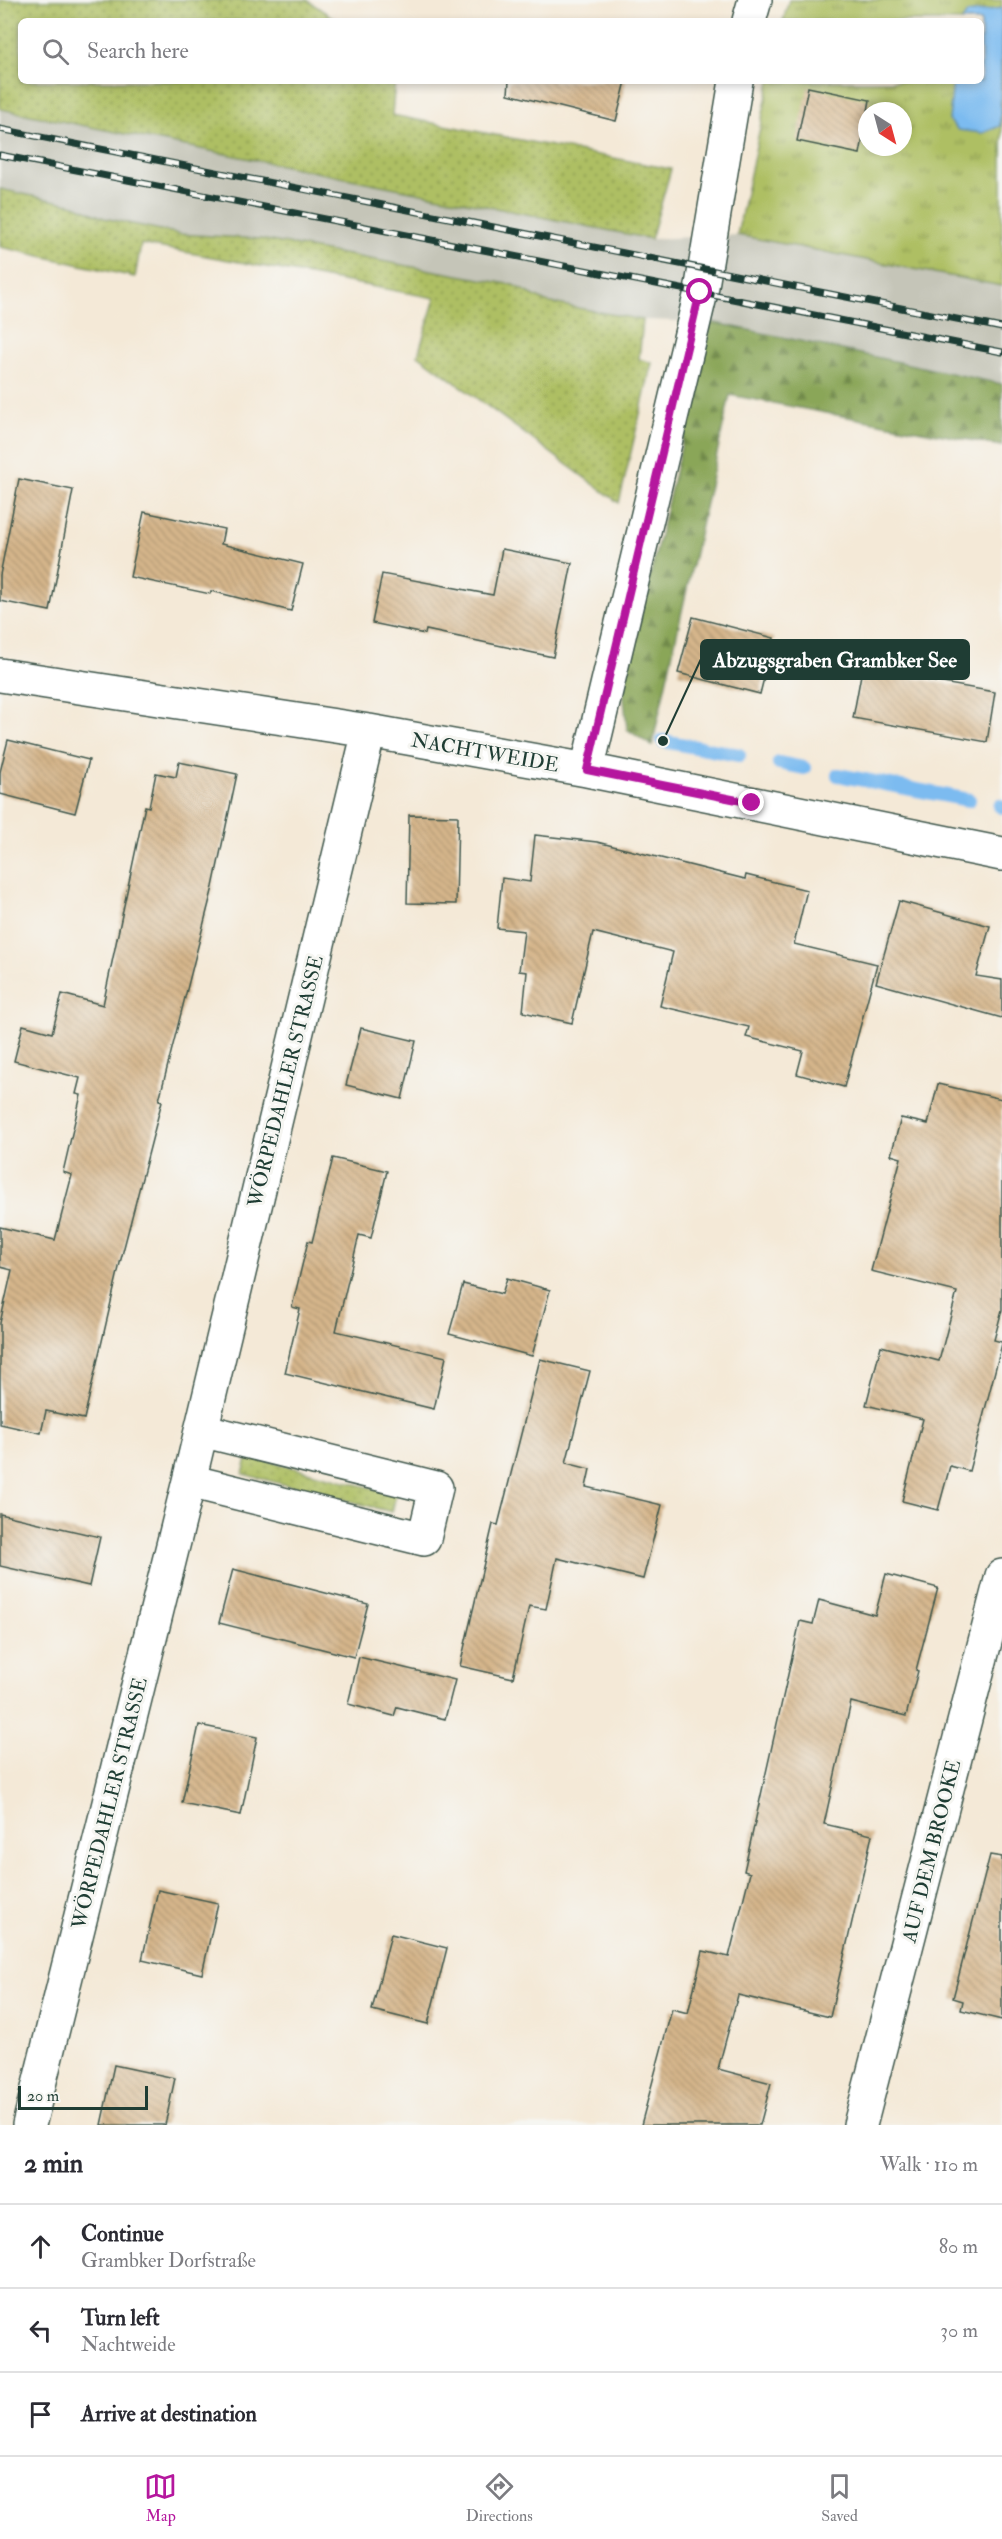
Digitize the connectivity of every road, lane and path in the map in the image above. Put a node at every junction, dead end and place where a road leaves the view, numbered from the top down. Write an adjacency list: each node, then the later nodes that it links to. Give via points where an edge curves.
1 (754, 0): 2 (street)
2 (750, 18)
3 (735, 84): 6 (street, via 700,292)
4 (0, 675): 5 (street, NACHTWEIDE)
5 (369, 731): 6 (street, NACHTWEIDE); 8 (street, WÖRPEDAHLER STRASSE)
6 (587, 770): 7 (street, NACHTWEIDE)
7 (1002, 854)
8 (201, 1430): 9 (street, WÖRPEDAHLER STRASSE); 9 (street, via 436,1488 434,1498 424,1539)
9 (189, 1481): 11 (street, WÖRPEDAHLER STRASSE)
10 (1002, 1576): 12 (street, AUF DEM BROOKE)
11 (29, 2125)
12 (860, 2125)

